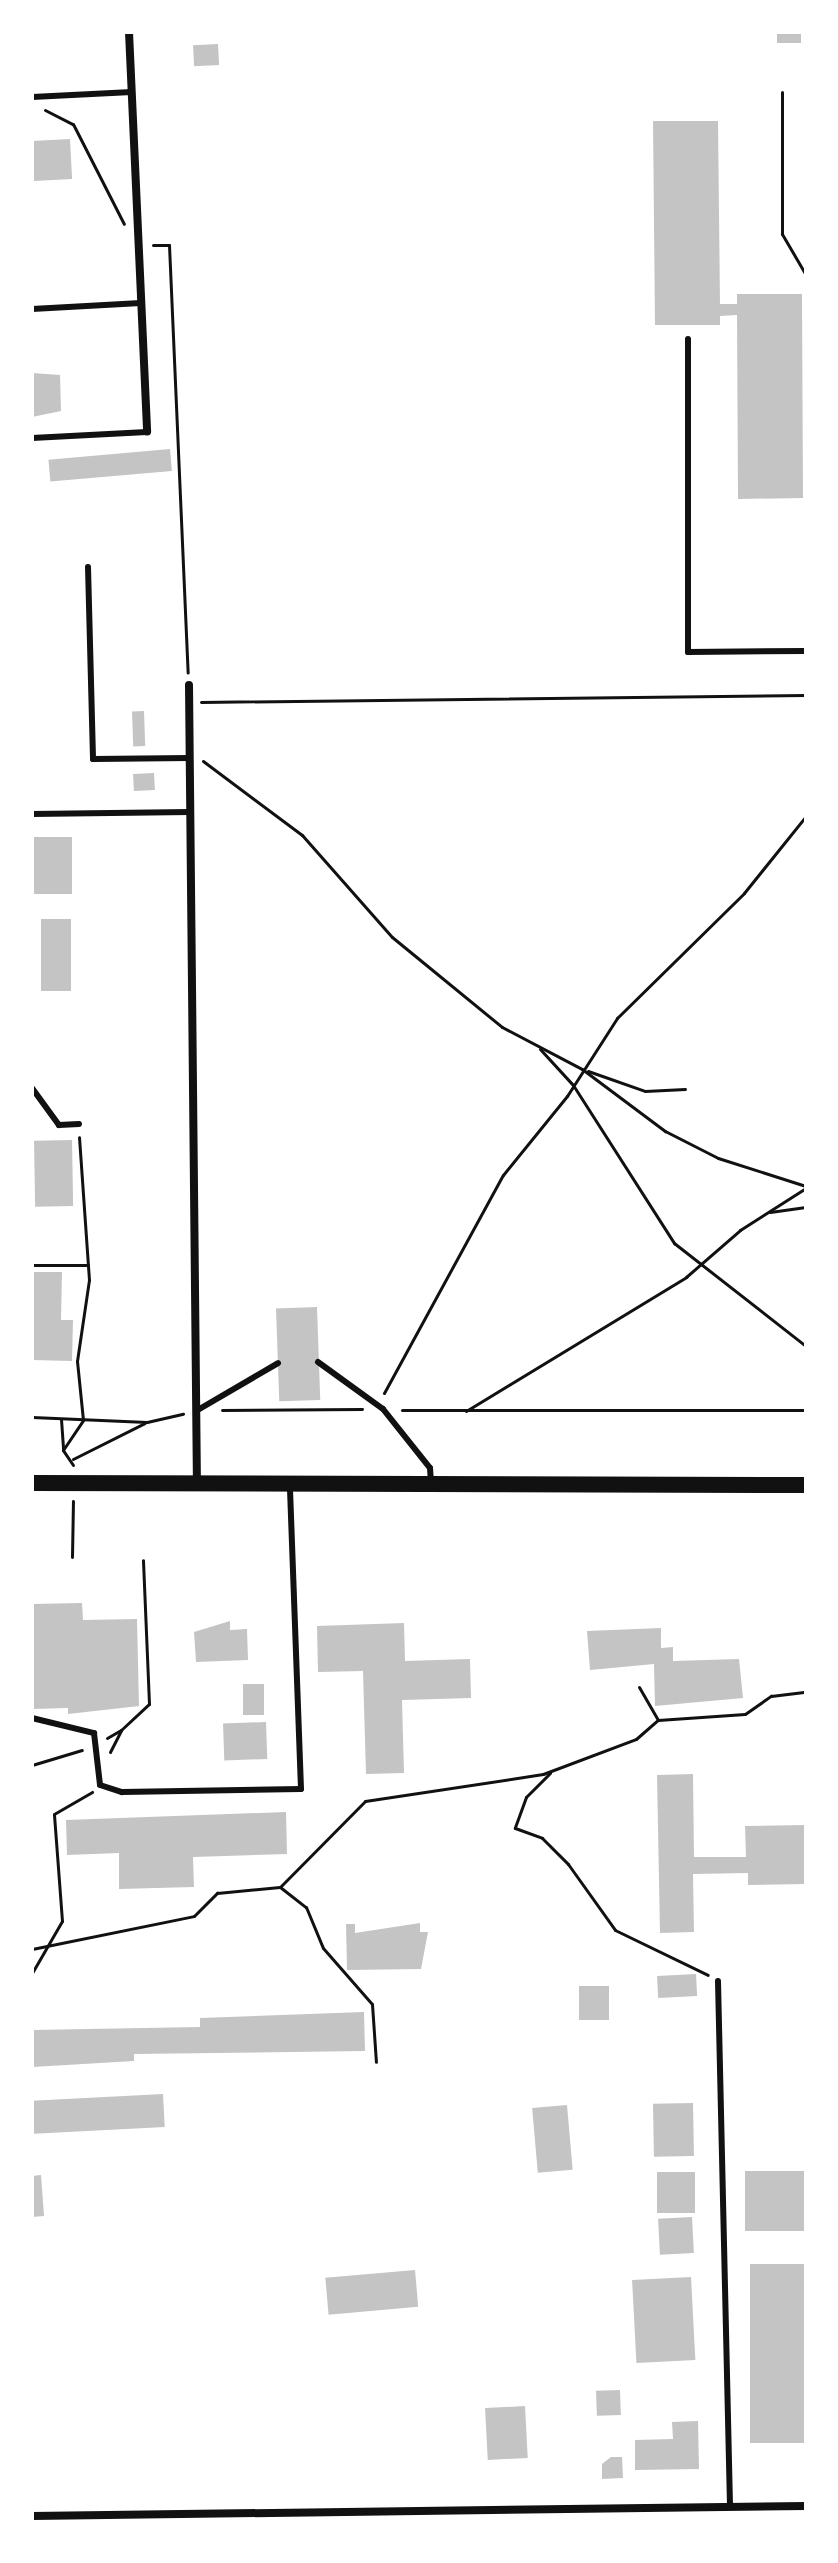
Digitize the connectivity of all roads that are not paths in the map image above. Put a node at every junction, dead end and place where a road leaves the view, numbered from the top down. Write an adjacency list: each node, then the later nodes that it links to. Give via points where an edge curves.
1 (129, 32): 2 (street)
2 (132, 92): 3 (lane); 4 (street)
3 (32, 97)
4 (141, 303): 5 (lane); 7 (street)
5 (32, 309)
6 (688, 339): 10 (lane, via 688,652)
7 (147, 432): 8 (lane)
8 (32, 438)
9 (88, 567): 12 (lane, via 93,759)
10 (806, 651)
11 (189, 685): 12 (street)
12 (190, 755): 13 (street)
13 (190, 812): 14 (lane); 19 (street)
14 (32, 814)
15 (32, 1088): 16 (lane, via 59,1125)
16 (79, 1124)
17 (318, 1362): 24 (lane, via 383,1409 430,1468)
18 (278, 1363): 19 (lane)
19 (196, 1411): 22 (street)
20 (32, 1483): 22 (main road)
21 (806, 1485): 24 (main road)
22 (197, 1486): 23 (main road)
23 (290, 1487): 24 (main road); 25 (lane, via 301,1789 122,1792 100,1785 94,1733)
24 (431, 1488)
25 (32, 1718)
26 (718, 1981): 28 (lane)
27 (806, 2506): 28 (street)
28 (730, 2507): 29 (street)
29 (32, 2516)

